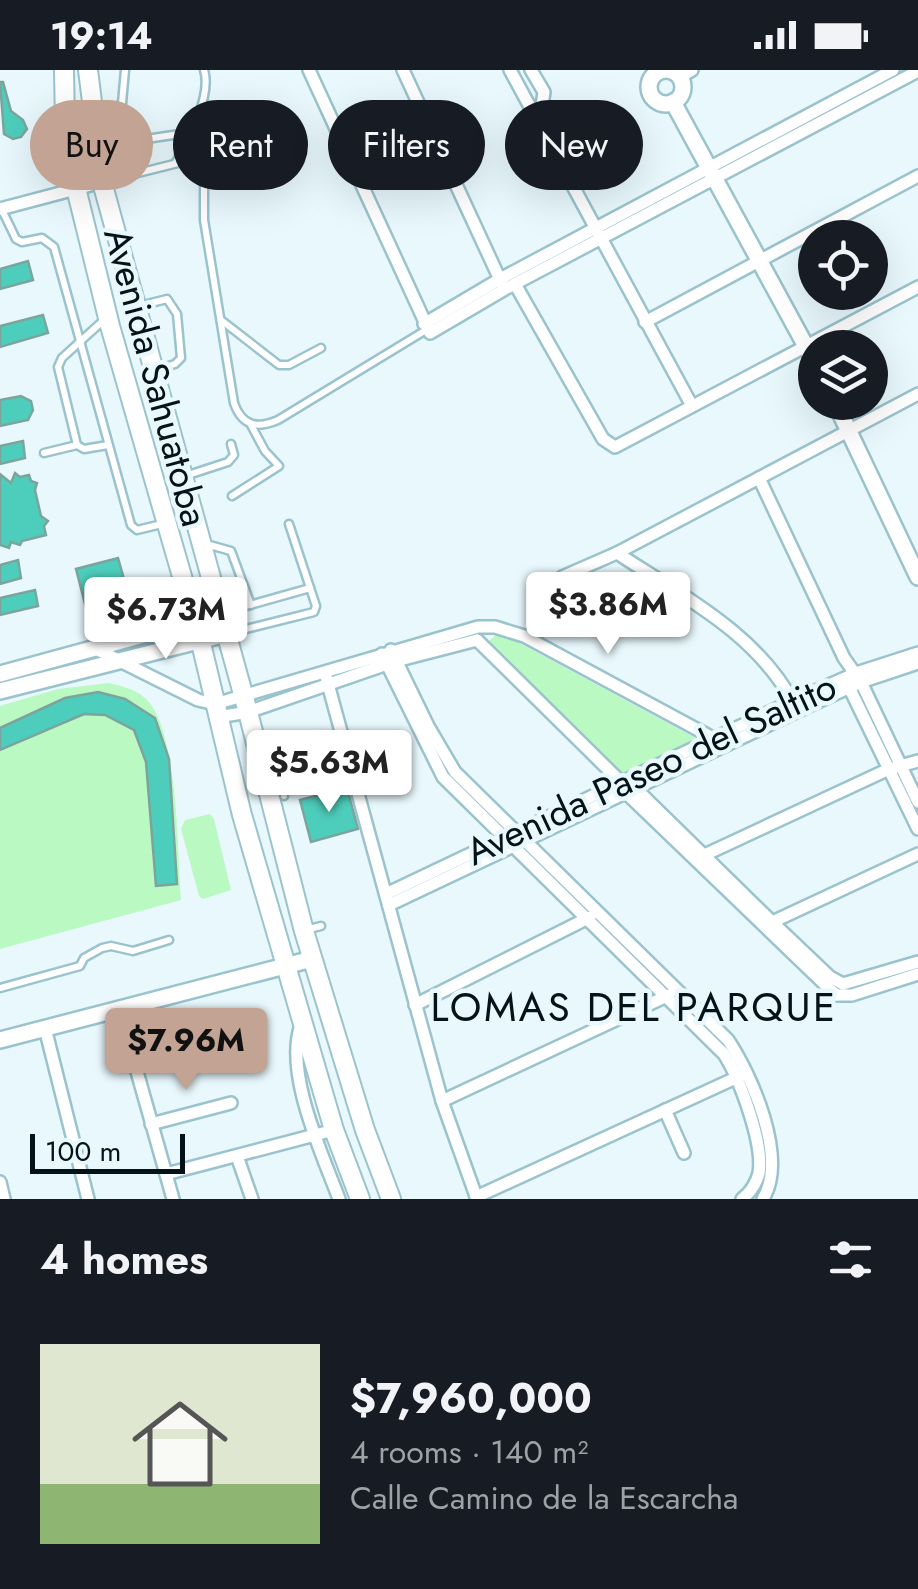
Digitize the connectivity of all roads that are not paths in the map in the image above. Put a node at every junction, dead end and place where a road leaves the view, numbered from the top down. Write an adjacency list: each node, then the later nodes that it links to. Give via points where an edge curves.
1 (64, 70): 13 (main road, Avenida Sahuatoba)
2 (88, 70): 14 (main road, Avenida Sahuatoba)
3 (125, 70): 19 (lane, via 123,138)
4 (204, 70): 15 (lane)
5 (310, 70): 36 (street)
6 (402, 70): 30 (street)
7 (510, 70): 16 (street)
8 (531, 70): 17 (street)
9 (893, 70): 20 (street)
10 (918, 71): 20 (street)
11 (651, 73): 12 (street); 18 (street, via 651,95)
12 (686, 73): 18 (street)
13 (65, 100)
14 (92, 100)
15 (202, 100)
16 (526, 100)
17 (543, 100)
18 (673, 102): 20 (street)
19 (173, 135)
20 (711, 174): 28 (street); 29 (street)
21 (918, 176): 29 (street)
22 (69, 190): 27 (street)
23 (76, 190): 33 (main road, Avenida Sahuatoba)
24 (104, 190): 32 (main road, Avenida Sahuatoba)
25 (205, 190): 34 (lane)
26 (573, 190): 28 (street)
27 (1, 209): 39 (lane, via 16,239 51,243)
28 (597, 235): 30 (street); 35 (street)
29 (759, 262): 35 (street); 38 (street)
30 (507, 284): 36 (street); 44 (street, via 610,446)
31 (918, 287): 37 (street)
32 (138, 306): 42 (main road, Avenida Sahuatoba); 42 (lane, via 167,299 176,314 181,358)
33 (108, 316): 39 (lane); 55 (main road, Avenida Sahuatoba)
34 (220, 319): 40 (lane, via 280,365); 46 (lane, via 234,403)
35 (645, 322): 44 (street)
36 (427, 329): 46 (lane, via 278,420)
37 (838, 330)
38 (798, 331)
39 (82, 341): 49 (lane, via 58,366); 50 (lane)
40 (321, 348)
41 (798, 352): 44 (street)
42 (155, 370): 52 (main road, Avenida Sahuatoba)
43 (918, 394): 47 (street)
44 (692, 406)
45 (844, 420): 47 (street)
46 (251, 424): 54 (lane, via 279,466)
47 (849, 431): 53 (street); 59 (street)
48 (231, 444): 52 (lane, via 232,460)
49 (77, 445): 50 (lane); 51 (lane)
50 (108, 445): 55 (lane, via 133,528)
51 (44, 454)
52 (184, 476): 57 (main road, Avenida Sahuatoba)
53 (759, 478): 58 (street); 74 (street)
54 (232, 496)
55 (165, 523): 64 (main road, Avenida Sahuatoba)
56 (289, 524): 61 (lane)
57 (202, 543): 62 (lane, via 231,551); 63 (main road, Avenida Sahuatoba)
58 (617, 553): 60 (street); 77 (street, via 756,650)
59 (918, 576)
60 (562, 577)
61 (310, 588): 62 (lane); 66 (lane, via 314,612)
62 (251, 605): 63 (lane)
63 (220, 614): 64 (street); 66 (main road, Avenida Sahuatoba)
64 (197, 630): 66 (street); 67 (street); 70 (street); 78 (main road, Avenida Sahuatoba)
65 (478, 633): 69 (street); 79 (street, via 496,627 524,636); 83 (street)
66 (226, 634): 76 (main road, Avenida Sahuatoba)
67 (96, 649): 70 (street); 72 (street)
68 (918, 653): 74 (street, Avenida Paseo del Saltito)
69 (389, 657): 73 (street); 87 (street, via 450,764)
70 (117, 660): 75 (street); 78 (street)
71 (918, 663): 74 (street, Avenida Paseo del Saltito)
72 (0, 674)
73 (327, 679): 76 (street); 80 (street)
74 (853, 680): 77 (street, Avenida Paseo del Saltito); 82 (street)
75 (0, 690)
76 (246, 705): 78 (street); 94 (main road, Avenida Sahuatoba)
77 (795, 706): 79 (street, Avenida Paseo del Saltito)
78 (217, 711): 92 (main road, Avenida Sahuatoba)
79 (721, 741): 83 (street, Avenida Paseo del Saltito)
80 (350, 758): 84 (lane, via 285,780); 90 (street)
81 (918, 761): 82 (street)
82 (894, 767): 85 (street); 86 (street); 89 (street)
83 (626, 786): 87 (street, Avenida Paseo del Saltito); 89 (street)
84 (284, 796)
85 (918, 802)
86 (918, 830)
87 (514, 840): 90 (street, Avenida Paseo del Saltito); 91 (street)
88 (918, 854): 93 (street)
89 (700, 858): 93 (street)
90 (388, 900): 103 (street)
91 (592, 916): 102 (street); 103 (street)
92 (275, 922): 94 (main road, via 292,931); 98 (main road, Avenida Sahuatoba)
93 (767, 924): 101 (street)
94 (312, 928): 96 (main road, Avenida Sahuatoba)
95 (169, 940): 100 (lane, via 133,951 102,948 80,966)
96 (312, 959): 98 (street); 117 (main road, Avenida Sahuatoba)
97 (918, 962): 101 (street)
98 (286, 965): 104 (street); 112 (main road, Avenida Sahuatoba)
99 (918, 974): 101 (street, via 852,995)
100 (0, 988)
101 (839, 990)
102 (672, 993): 107 (street, via 728,1040); 108 (street)
103 (415, 1005): 108 (street)
104 (119, 1008): 105 (street); 111 (street)
105 (46, 1028): 106 (street); 120 (street)
106 (0, 1040)
107 (742, 1076): 110 (street); 125 (street, via 759,1152 758,1176); 126 (street, via 772,1149 772,1178)
108 (442, 1101): 118 (street)
109 (231, 1103): 111 (street)
110 (666, 1110): 113 (street); 118 (street)
111 (151, 1124): 115 (street)
112 (324, 1132): 114 (street); 117 (main road, via 355,1140); 123 (street); 124 (main road, Avenida Sahuatoba)
113 (684, 1153)
114 (236, 1156): 115 (street); 122 (street)
115 (166, 1174): 121 (street)
116 (0, 1182): 119 (street)
117 (390, 1195)
118 (475, 1198)
119 (4, 1199)
120 (88, 1199)
121 (173, 1199)
122 (252, 1199)
123 (340, 1199)
124 (360, 1199)
125 (742, 1199)
126 (763, 1199)

